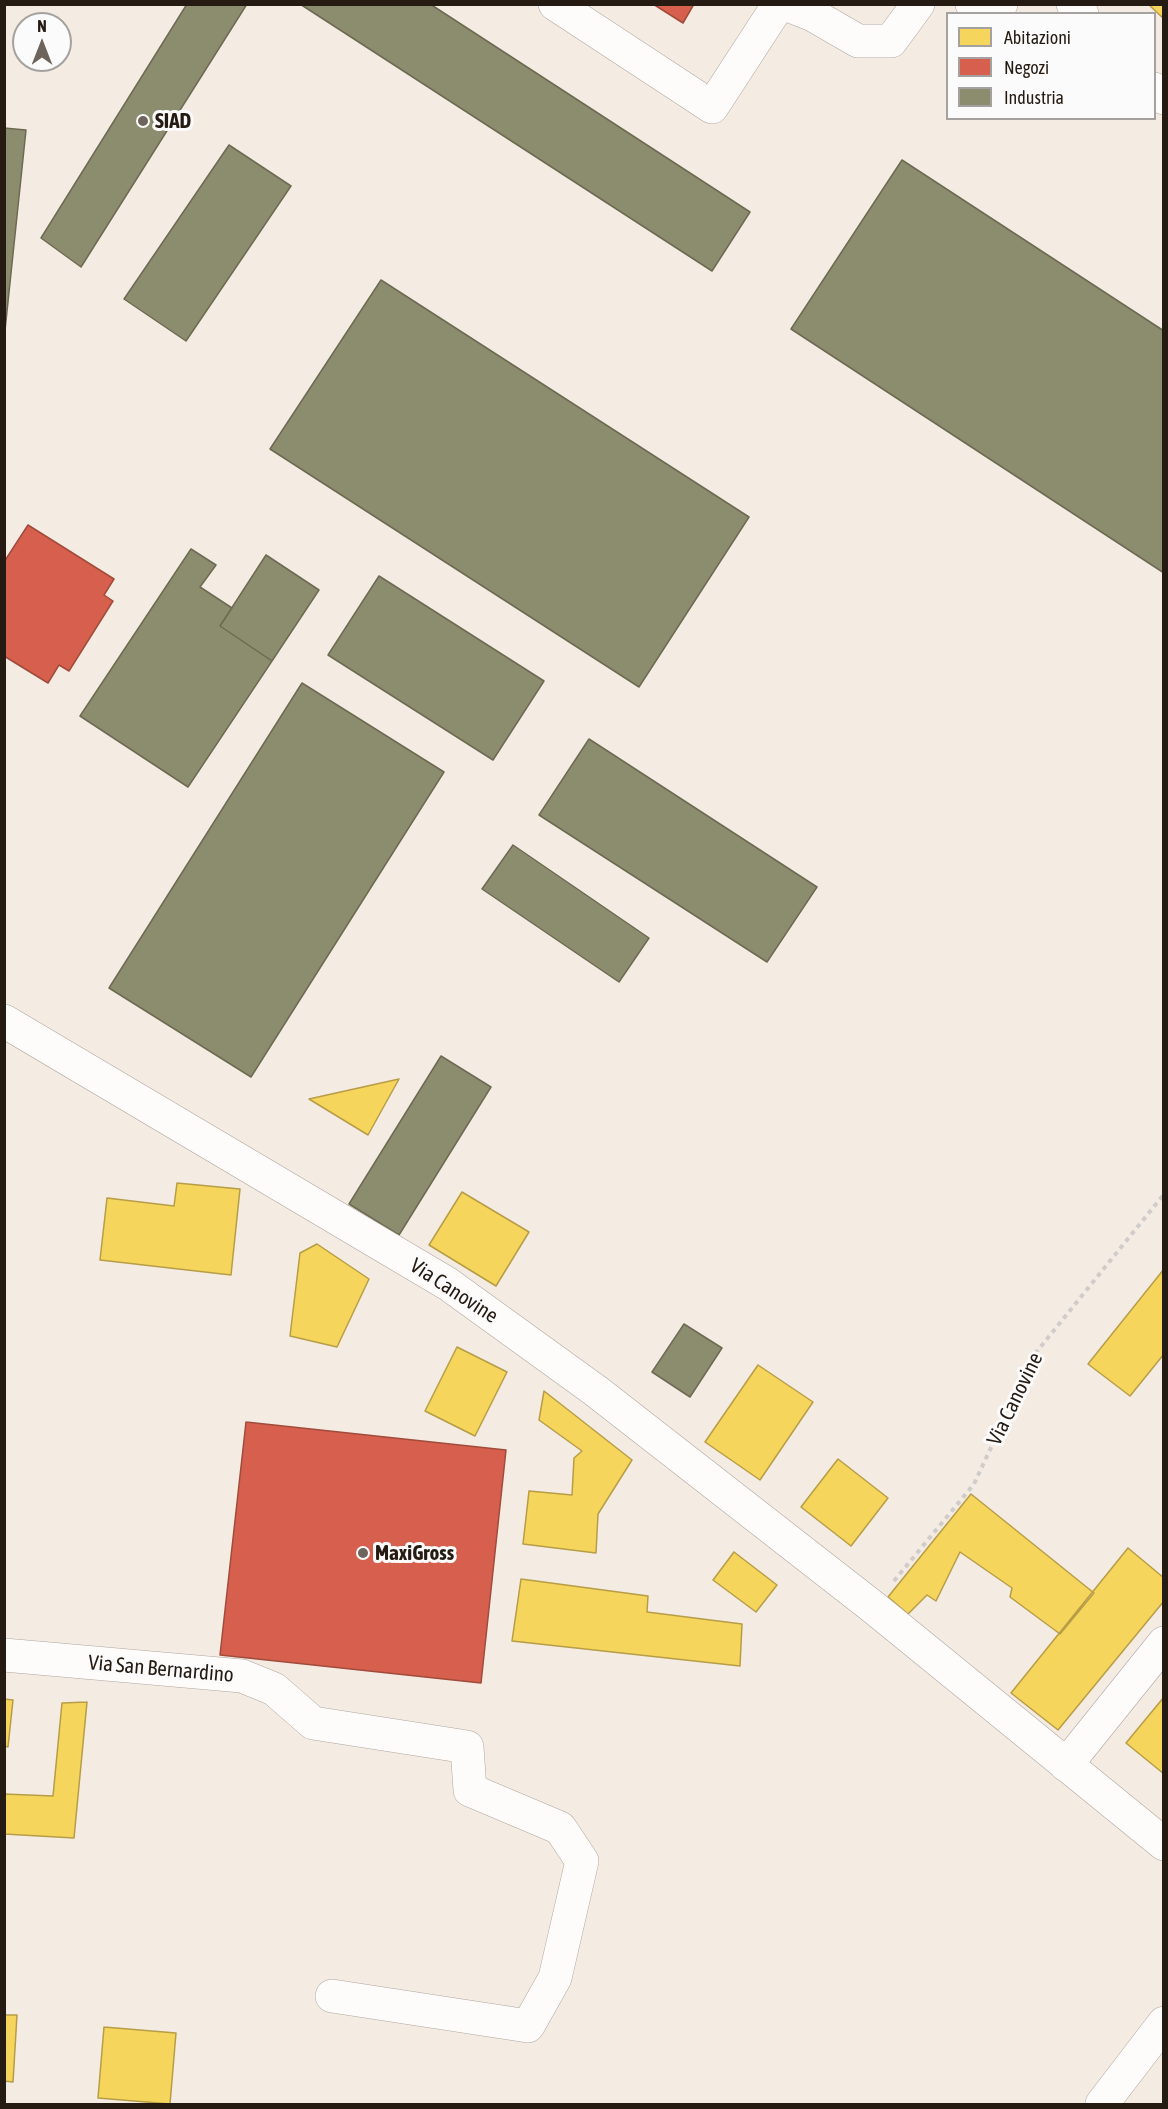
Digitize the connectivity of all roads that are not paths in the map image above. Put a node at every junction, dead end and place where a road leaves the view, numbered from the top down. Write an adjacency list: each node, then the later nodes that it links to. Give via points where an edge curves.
1 (555, 4): 2 (street, via 712,106)
2 (779, 4)
3 (786, 4): 4 (street, via 858,41 891,41)
4 (918, 4)
5 (972, 4): 6 (street)
6 (993, 12)
7 (4, 1021): 10 (street, Via Canovine, via 448,1284 596,1391)
8 (1164, 1643): 10 (street)
9 (4, 1655): 12 (street, Via San Bernardino, via 242,1676 274,1689 312,1723 467,1747 470,1790 560,1828 582,1861 555,1978 528,2026)
10 (1066, 1765): 11 (street, Via Canovine)
11 (1164, 1844)
12 (332, 1996)
13 (1164, 2023): 14 (street)
14 (1102, 2104)

